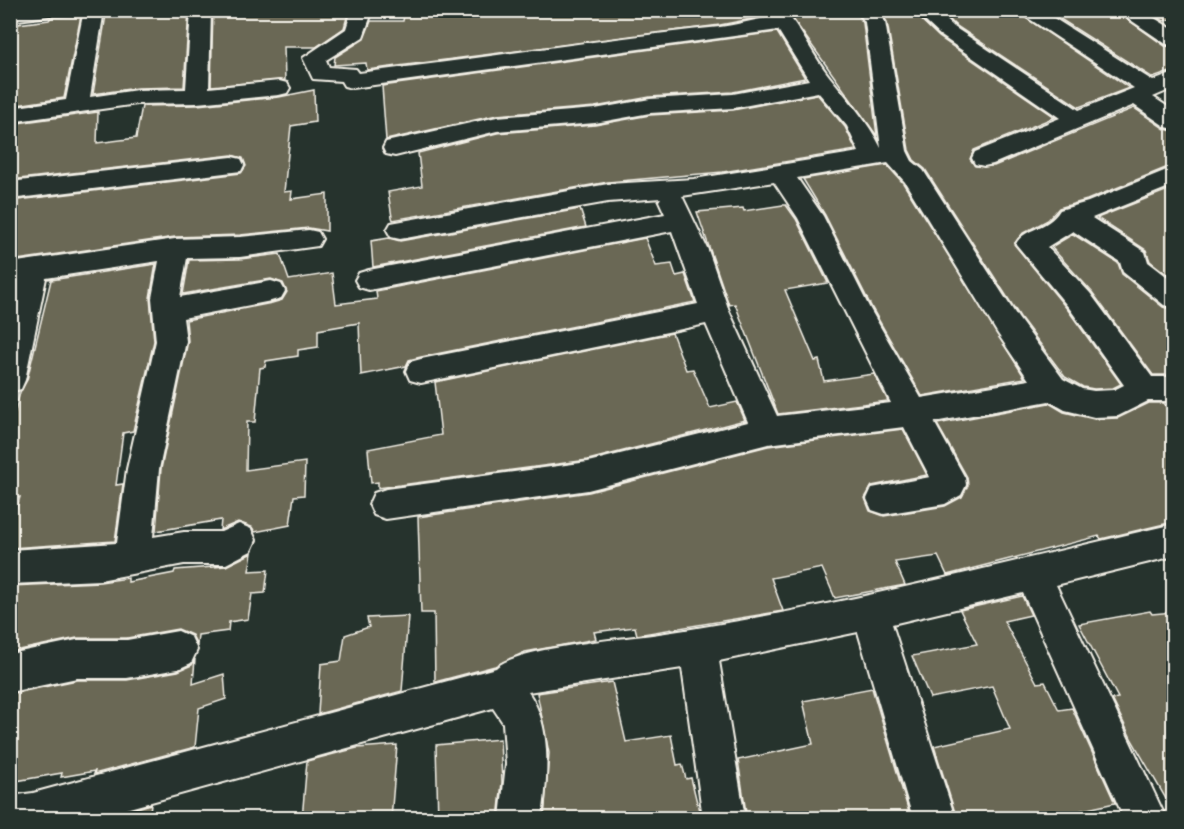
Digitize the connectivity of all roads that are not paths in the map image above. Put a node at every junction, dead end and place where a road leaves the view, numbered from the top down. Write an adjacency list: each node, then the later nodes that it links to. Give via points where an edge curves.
1 (48, 10): 10 (street)
2 (94, 10): 18 (street)
3 (201, 10): 17 (street)
4 (363, 10): 11 (street, via 356,32 315,58 321,74 348,74 352,81 401,76 774,25)
5 (867, 10): 23 (street, via 875,22 878,38)
6 (1026, 10): 16 (street)
7 (1126, 10): 12 (street)
8 (957, 12): 9 (street)
9 (926, 14): 20 (street)
10 (10, 15)
11 (781, 16): 14 (street)
12 (1173, 39)
13 (1173, 80): 16 (street)
14 (824, 84): 22 (street, via 733,101 650,106 595,116 496,124); 23 (street)
15 (279, 88): 17 (street)
16 (1145, 93): 20 (street); 21 (street)
17 (197, 96): 18 (street)
18 (77, 104): 19 (street)
19 (10, 116)
20 (1078, 120): 24 (street)
21 (1173, 122)
22 (395, 148)
23 (885, 154): 26 (street); 43 (street, via 914,176 1008,326)
24 (984, 158)
25 (232, 165): 29 (street)
26 (781, 173): 28 (street); 46 (street, via 810,216)
27 (1168, 184): 30 (street)
28 (667, 189): 31 (street); 32 (street, via 608,193)
29 (10, 191)
30 (1069, 216): 38 (street, via 1135,259 1133,265); 45 (street, via 1062,228 1029,244 1080,301)
31 (681, 220): 36 (street); 40 (street)
32 (400, 230)
33 (309, 239): 34 (street)
34 (175, 249): 35 (street); 39 (street, via 166,298)
35 (22, 271): 42 (street)
36 (369, 280)
37 (271, 291): 39 (street)
38 (1173, 298)
39 (168, 310): 52 (street, via 171,341 143,469)
40 (715, 311): 41 (street); 47 (street)
41 (421, 371)
42 (10, 380)
43 (1052, 388): 45 (street, via 1076,401 1094,404 1118,403); 46 (street)
44 (1173, 389): 45 (street)
45 (1144, 390)
46 (912, 413): 47 (street); 48 (street, via 933,447 949,485 945,489)
47 (768, 431): 49 (street, via 588,476)
48 (884, 499)
49 (386, 504)
50 (238, 540): 52 (street, via 226,548 184,548)
51 (1173, 540): 54 (street)
52 (133, 558): 53 (street)
53 (10, 567)
54 (1033, 574): 55 (street); 64 (street)
55 (870, 612): 56 (street); 63 (street)
56 (698, 647): 59 (street, via 531,672); 62 (street)
57 (178, 650): 58 (street, via 127,659 77,659)
58 (10, 673)
59 (507, 685): 60 (street, via 33,814); 61 (street, via 507,696 522,717 526,764)
60 (10, 817)
61 (521, 819)
62 (724, 819)
63 (934, 819)
64 (1144, 819)

